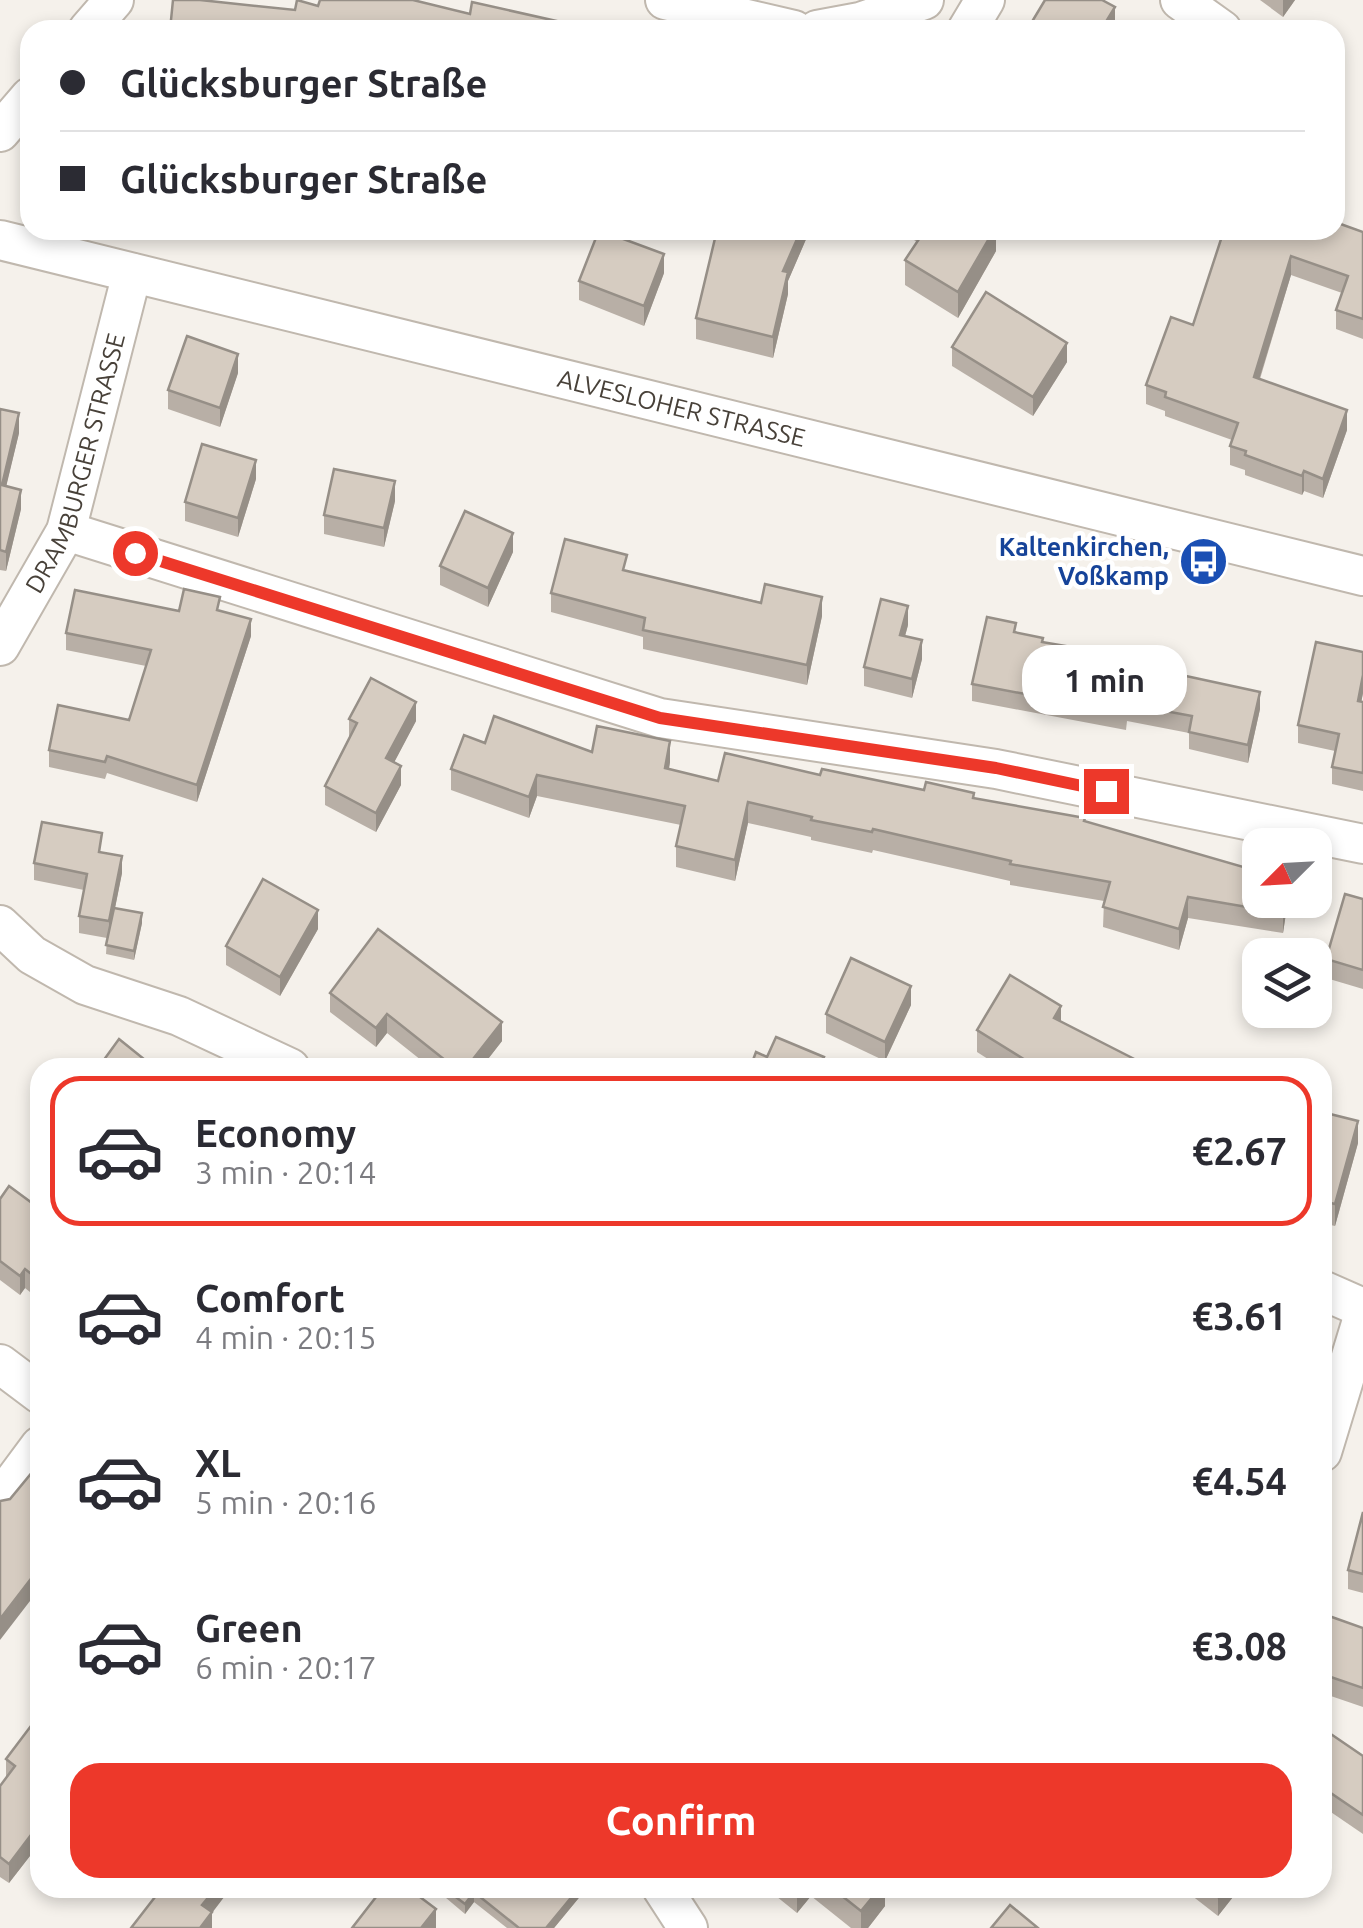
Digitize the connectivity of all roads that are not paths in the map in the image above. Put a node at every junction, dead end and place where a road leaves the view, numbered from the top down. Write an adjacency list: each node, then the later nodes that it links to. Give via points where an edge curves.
1 (114, 0): 5 (street)
2 (665, 0): 6 (street)
3 (924, 0): 7 (street)
4 (1180, 0): 8 (street)
5 (97, 20)
6 (751, 20)
7 (866, 20)
8 (1208, 20)
9 (20, 109): 10 (street)
10 (0, 132)
11 (0, 240): 12 (street, ALVESLOHER STRASSE)
12 (132, 273): 13 (street, DRAMBURGER STRASSE); 14 (street, ALVESLOHER STRASSE)
13 (66, 530): 15 (street, DRAMBURGER STRASSE); 16 (street, via 660,718 996,768)
14 (1363, 576)
15 (0, 646)
16 (1363, 844)
17 (0, 925): 18 (street, via 32,955 85,985 179,1016)
18 (269, 1058)
19 (1332, 1294): 20 (street)
20 (1363, 1308)
21 (1363, 1317): 24 (street)
22 (0, 1364): 23 (street)
23 (30, 1386)
24 (1332, 1419)
25 (30, 1460): 26 (street)
26 (0, 1500)
27 (668, 1898): 28 (street)
28 (688, 1928)

